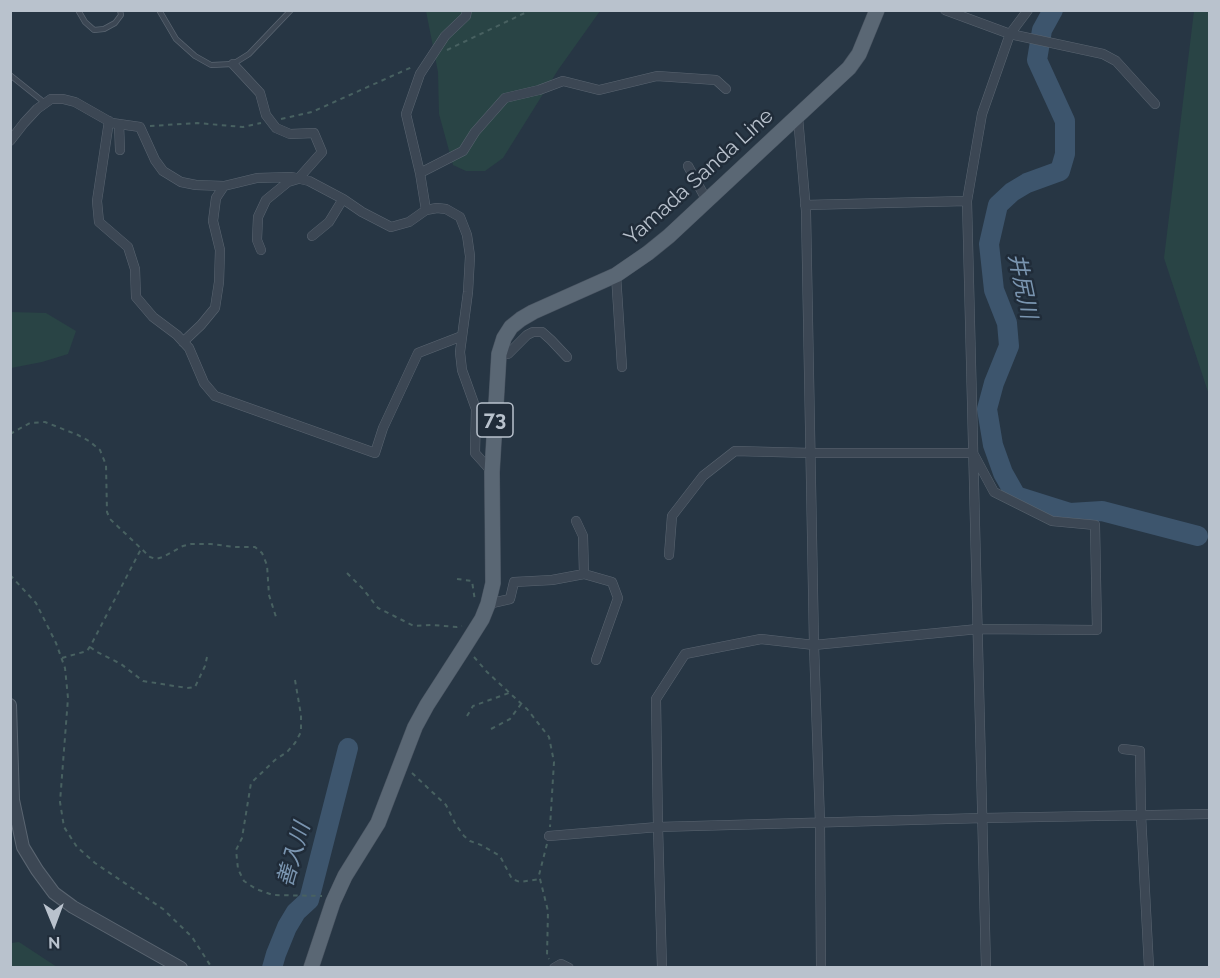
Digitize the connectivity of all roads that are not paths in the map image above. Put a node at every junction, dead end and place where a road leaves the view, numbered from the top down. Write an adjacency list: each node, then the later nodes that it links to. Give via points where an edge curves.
1 (78, 10): 2 (lane, via 94,30 116,22)
2 (120, 10)
3 (159, 10): 10 (lane, via 176,39 195,56 211,65)
4 (291, 10): 10 (lane, via 249,54)
5 (467, 10): 21 (street, via 420,74 406,114)
6 (877, 10): 15 (main road, Yamada Sanda Line / 73, via 849,68)
7 (945, 10): 9 (street)
8 (1028, 10): 9 (street)
9 (1010, 34): 14 (street, via 1102,54 1116,61); 26 (street, via 982,114)
10 (232, 64): 22 (street, via 260,93 266,115 276,128 290,134 314,133 322,153)
11 (10, 75): 13 (lane)
12 (726, 90): 21 (street, via 716,80 657,76 599,90 563,81 505,98 463,151)
13 (45, 103): 16 (street, via 51,99 75,102); 18 (street)
14 (1155, 104)
15 (798, 117): 25 (main road, Yamada Sanda Line / 73); 27 (street)
16 (109, 121): 17 (street); 33 (street, via 97,201 99,222 128,247 135,269 136,297)
17 (119, 124): 19 (street); 23 (street, via 140,127 163,171 181,182)
18 (10, 141)
19 (120, 150)
20 (688, 166): 25 (street)
21 (420, 173): 28 (street)
22 (298, 179): 23 (street, via 257,178); 24 (street); 30 (street, via 266,200 258,217 257,240)
23 (224, 186): 33 (street, via 216,198 213,220 219,250 215,308)
24 (343, 199): 28 (street, via 391,227 409,222); 29 (street, via 329,222)
25 (707, 201): 31 (main road, Yamada Sanda Line / 73, via 648,254)
26 (967, 201): 27 (street); 38 (street)
27 (805, 205): 37 (street)
28 (426, 210): 32 (street, via 437,208 460,217 467,235 470,256)
29 (312, 236)
30 (261, 250)
31 (616, 275): 34 (main road, Yamada Sanda Line / 73, via 521,319 504,338); 36 (street)
32 (462, 336): 33 (street, via 418,353 375,453 215,396); 39 (street, via 462,369 476,409 475,453)
33 (183, 342)
34 (499, 354): 35 (street, via 511,352 527,335 542,332); 39 (main road, Yamada Sanda Line / 73)
35 (567, 357)
36 (622, 368)
37 (811, 453): 38 (street); 41 (street, via 735,451 703,476 672,516); 45 (street)
38 (973, 453): 44 (street); 44 (street, via 994,492 1052,521 1095,525 1097,630)
39 (492, 472): 43 (main road, Yamada Sanda Line / 73, via 493,583)
40 (576, 521): 42 (street, via 583,536)
41 (669, 555)
42 (584, 574): 43 (street, via 514,582 510,599); 46 (street, via 612,582 618,598)
43 (488, 604): 57 (main road, Yamada Sanda Line / 73, via 415,727 378,823 333,902)
44 (978, 629): 45 (street); 52 (street)
45 (814, 645): 53 (street); 54 (street, via 761,639 685,654 656,699)
46 (596, 660)
47 (10, 705): 48 (street)
48 (11, 723): 56 (street, via 13,800 23,847 37,870 54,893 73,907)
49 (1123, 749): 51 (street, via 1140,751)
50 (1209, 814): 51 (street)
51 (1141, 815): 52 (street); 63 (street)
52 (983, 818): 53 (street); 62 (street)
53 (820, 823): 54 (street); 61 (street)
54 (657, 827): 55 (street); 60 (street)
55 (549, 836)
56 (181, 968)
57 (311, 968)
58 (554, 968): 59 (street, via 561,964)
59 (569, 968)
60 (662, 968)
61 (821, 968)
62 (986, 968)
63 (1149, 968)

